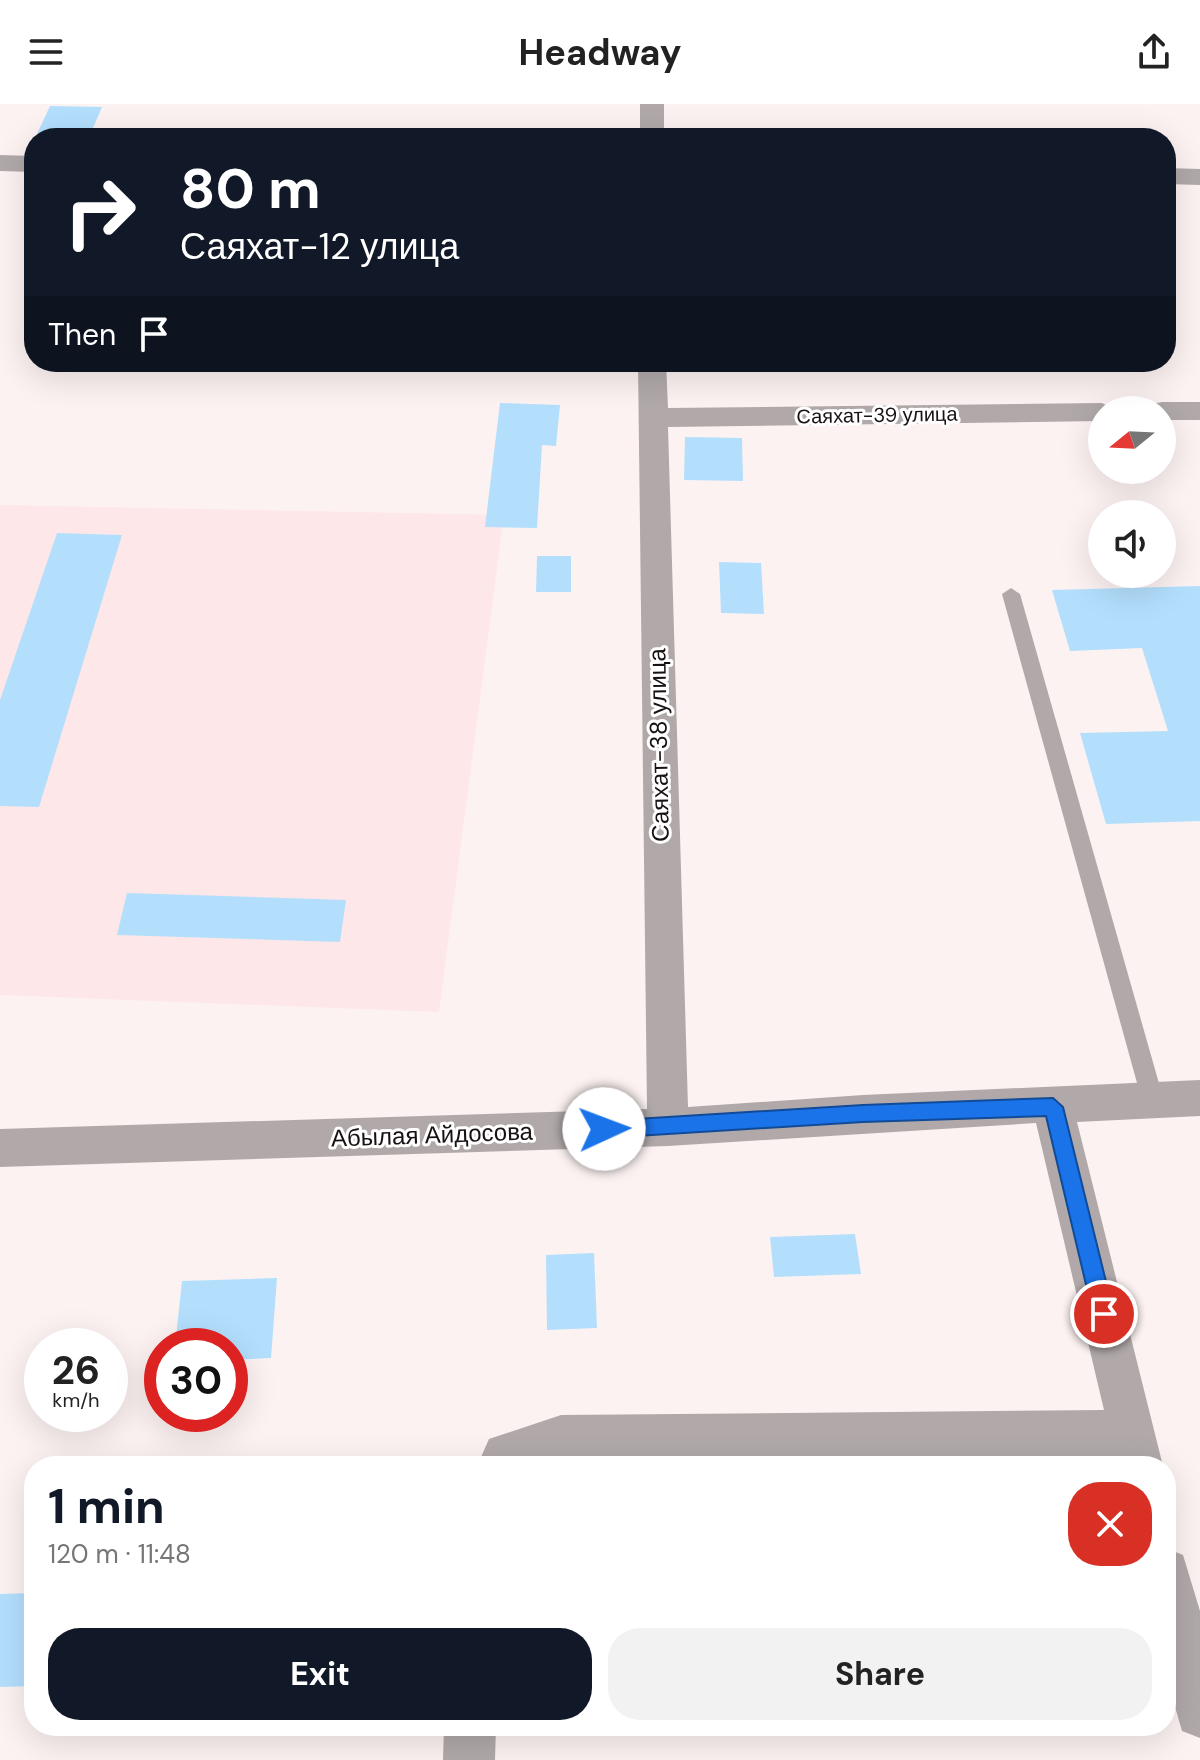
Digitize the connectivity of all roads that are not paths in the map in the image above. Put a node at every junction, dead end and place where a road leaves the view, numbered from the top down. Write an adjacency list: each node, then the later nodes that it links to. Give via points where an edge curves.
1 (652, 104): 2 (street)
2 (652, 128)
3 (0, 163): 4 (street)
4 (24, 164)
5 (1176, 176): 6 (street)
6 (1200, 177)
7 (652, 372): 11 (street, Саяхат-38 улица)
8 (1176, 411): 9 (street)
9 (1200, 411)
10 (1088, 412): 11 (street, Саяхат-39 улица)
11 (652, 418): 16 (street, Саяхат-38 улица)
12 (1011, 594): 14 (lane)
13 (1200, 1098): 14 (street, Абылая Айдосова)
14 (1153, 1101): 15 (street, Абылая Айдосова)
15 (1053, 1107): 16 (street, Абылая Айдосова); 18 (street)
16 (668, 1127): 17 (street, Абылая Айдосова)
17 (0, 1148)
18 (1136, 1449): 19 (street, via 561,1438)
19 (505, 1456)
20 (1176, 1613): 21 (street)
21 (1200, 1713)
22 (470, 1736): 23 (street)
23 (469, 1760)

